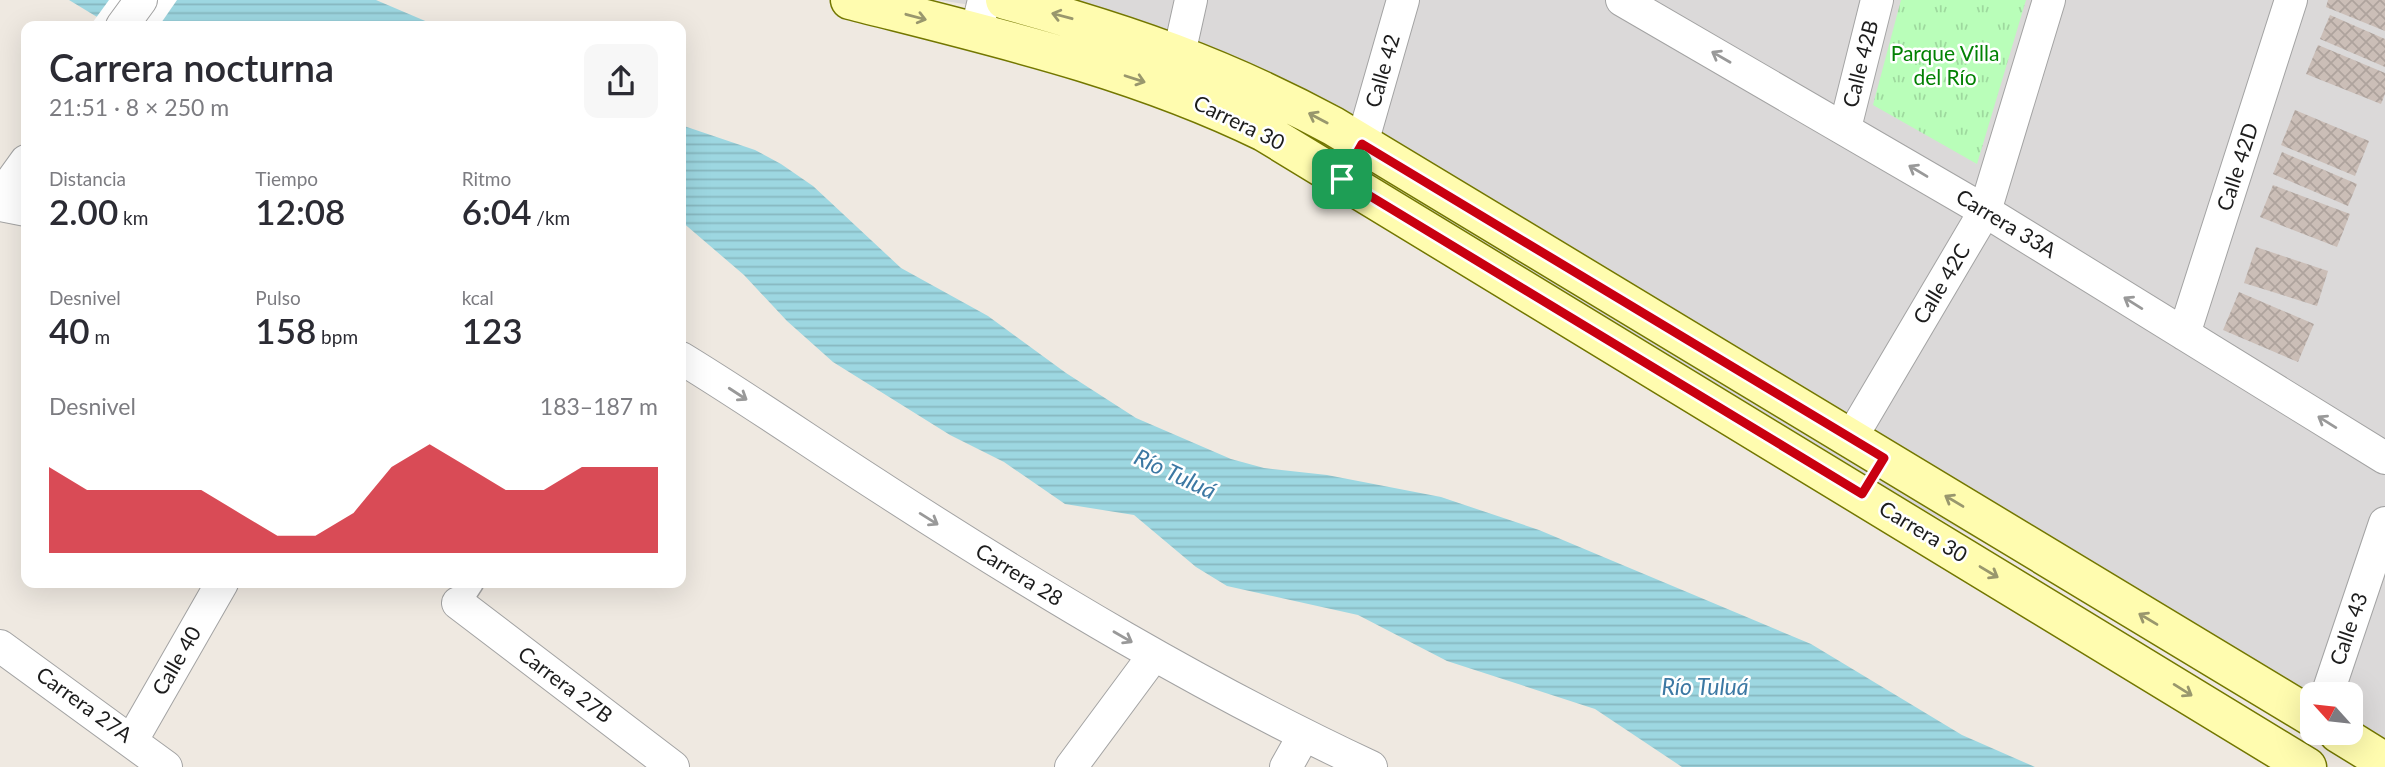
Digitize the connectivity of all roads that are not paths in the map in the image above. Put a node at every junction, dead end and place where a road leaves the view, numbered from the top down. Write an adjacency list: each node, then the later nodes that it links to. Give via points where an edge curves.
1 (141, 0): 12 (street)
2 (850, 0): 11 (main road, Carrera 30, one-way to 11)
3 (1004, 0): 13 (main road, Carrera 30, one-way to 3)
4 (1191, 0): 13 (street)
5 (1403, 0): 15 (street, Calle 42)
6 (1622, 0): 10 (street, Carrera 33A)
7 (1877, 0): 14 (street, Calle 42B)
8 (2049, 0): 21 (street, Calle 42C)
9 (2291, 0): 22 (street, Calle 42D)
10 (1652, 8): 14 (street, Carrera 33A, one-way to 10)
11 (980, 16): 17 (main road, Carrera 30, one-way to 17, via 1090,64 1206,104)
12 (126, 21)
13 (1179, 54): 15 (main road, Carrera 30, one-way to 13, via 1274,94)
14 (1844, 128): 21 (street, Carrera 33A, one-way to 14)
15 (1362, 144): 17 (street, Calle 42); 24 (main road, Carrera 30)
16 (21, 168): 18 (street)
17 (1342, 179): 27 (main road, Carrera 30)
18 (0, 197)
19 (0, 205): 20 (street)
20 (21, 210)
21 (1986, 211): 22 (street, Carrera 33A, one-way to 21); 24 (street, Calle 42C)
22 (2184, 334): 26 (street, Carrera 33A, one-way to 22)
23 (686, 361): 32 (street, Carrera 28, one-way to 32, via 973,547)
24 (1851, 438): 25 (main road, Carrera 30)
25 (1884, 458): 27 (main road); 34 (main road, Carrera 30, one-way to 25)
26 (2385, 458)
27 (1862, 494): 44 (main road, Carrera 30, one-way to 44)
28 (2385, 523): 33 (street, Calle 43)
29 (219, 588): 36 (street, Calle 40)
30 (464, 593): 40 (street, Carrera 27B)
31 (0, 646): 36 (street, Carrera 27A)
32 (1154, 655): 35 (street, Carrera 28); 41 (street)
33 (2331, 682)
34 (2300, 710)
35 (1304, 735): 42 (street); 43 (street, Carrera 28)
36 (132, 740): 39 (street, Carrera 27A)
37 (2359, 746): 38 (main road)
38 (2385, 762)
39 (166, 767)
40 (673, 767)
41 (1071, 767)
42 (1286, 767)
43 (1371, 767)
44 (2307, 767)

